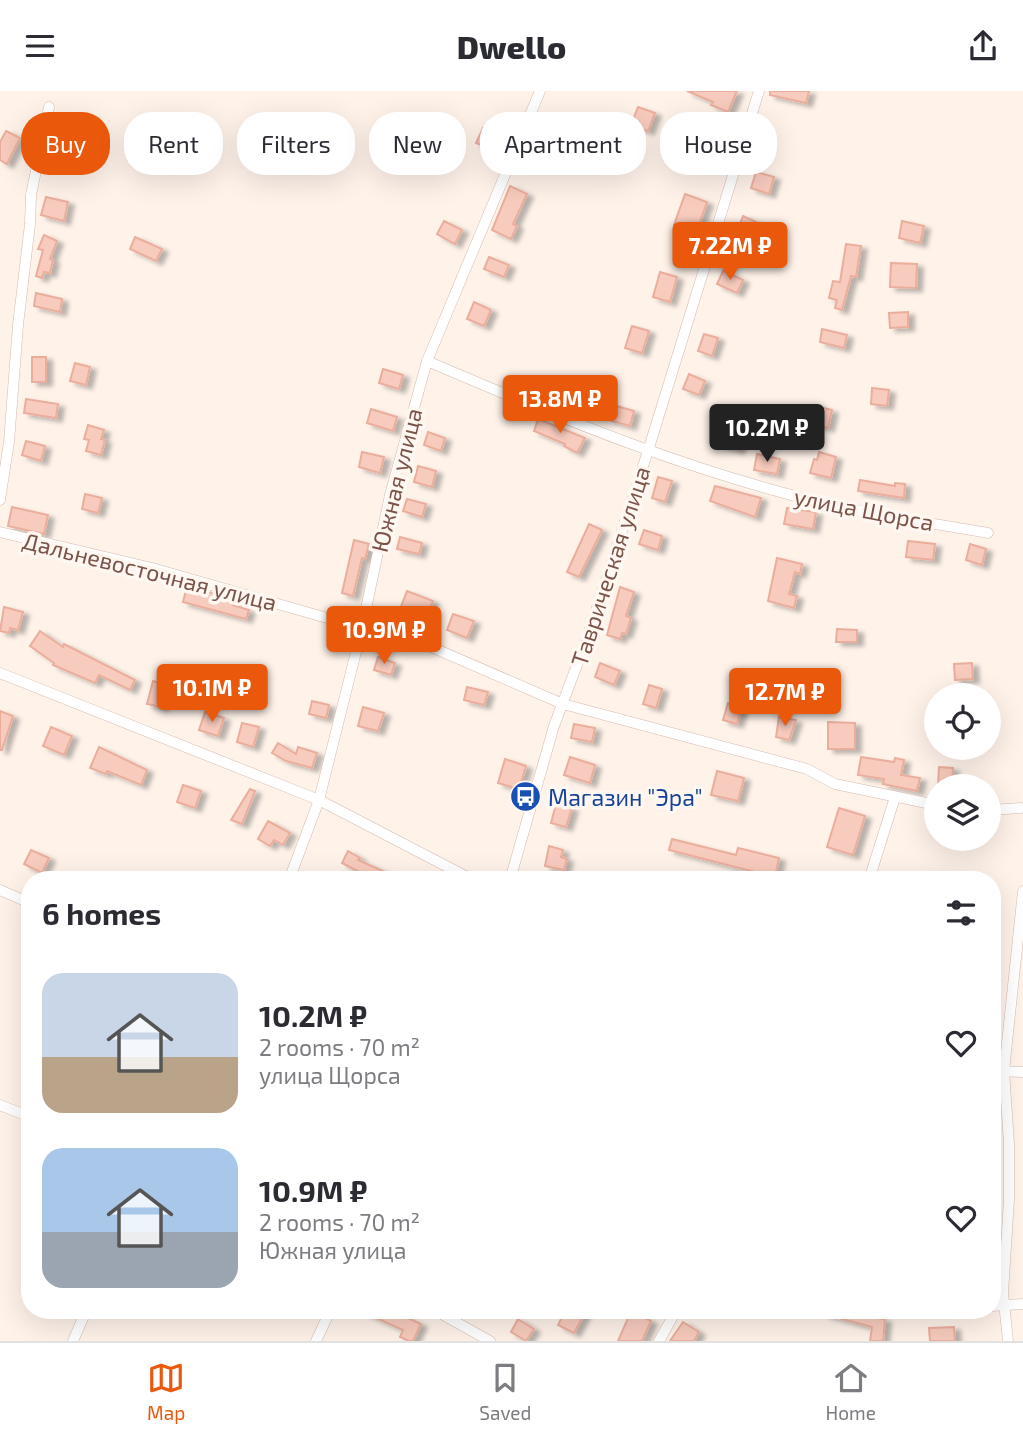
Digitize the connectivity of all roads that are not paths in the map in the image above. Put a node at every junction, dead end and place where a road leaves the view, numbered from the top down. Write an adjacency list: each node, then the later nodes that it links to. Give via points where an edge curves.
1 (540, 91): 4 (street, Южная улица)
2 (759, 91): 5 (street, Таврическая улица)
3 (49, 107): 6 (street, via 30,195)
4 (428, 361): 5 (street, улица Щорса); 9 (street, Южная улица, via 390,495)
5 (648, 451): 8 (street, улица Щорса, via 838,506); 11 (street, Таврическая улица)
6 (0, 500)
7 (0, 532): 9 (street, Дальневосточная улица, via 152,568)
8 (988, 533)
9 (362, 628): 11 (street, Дальневосточная улица, via 371,624 386,627); 13 (street, Южная улица)
10 (0, 673): 13 (street)
11 (563, 704): 12 (street, Дальневосточная улица, via 807,769 835,784); 19 (street, Таврическая улица)
12 (895, 797): 14 (street, Дальневосточная улица); 20 (street)
13 (319, 800): 17 (street, Южная улица); 18 (street)
14 (924, 802)
15 (1022, 807): 16 (street)
16 (1001, 809)
17 (292, 871)
18 (456, 871)
19 (513, 871)
20 (872, 871)
21 (0, 890): 23 (street)
22 (1023, 891): 24 (street)
23 (21, 899)
24 (1004, 1071): 25 (street); 28 (street, via 1009,1199)
25 (1023, 1072)
26 (0, 1105): 27 (street)
27 (21, 1113)
28 (1001, 1277)
29 (1023, 1304): 30 (street)
30 (1001, 1306)
31 (1001, 1316): 40 (street)
32 (83, 1319): 36 (street)
33 (327, 1319): 37 (street)
34 (450, 1319): 38 (street)
35 (671, 1319): 39 (street)
36 (73, 1341)
37 (316, 1341)
38 (490, 1341)
39 (659, 1341)
40 (1008, 1341)

